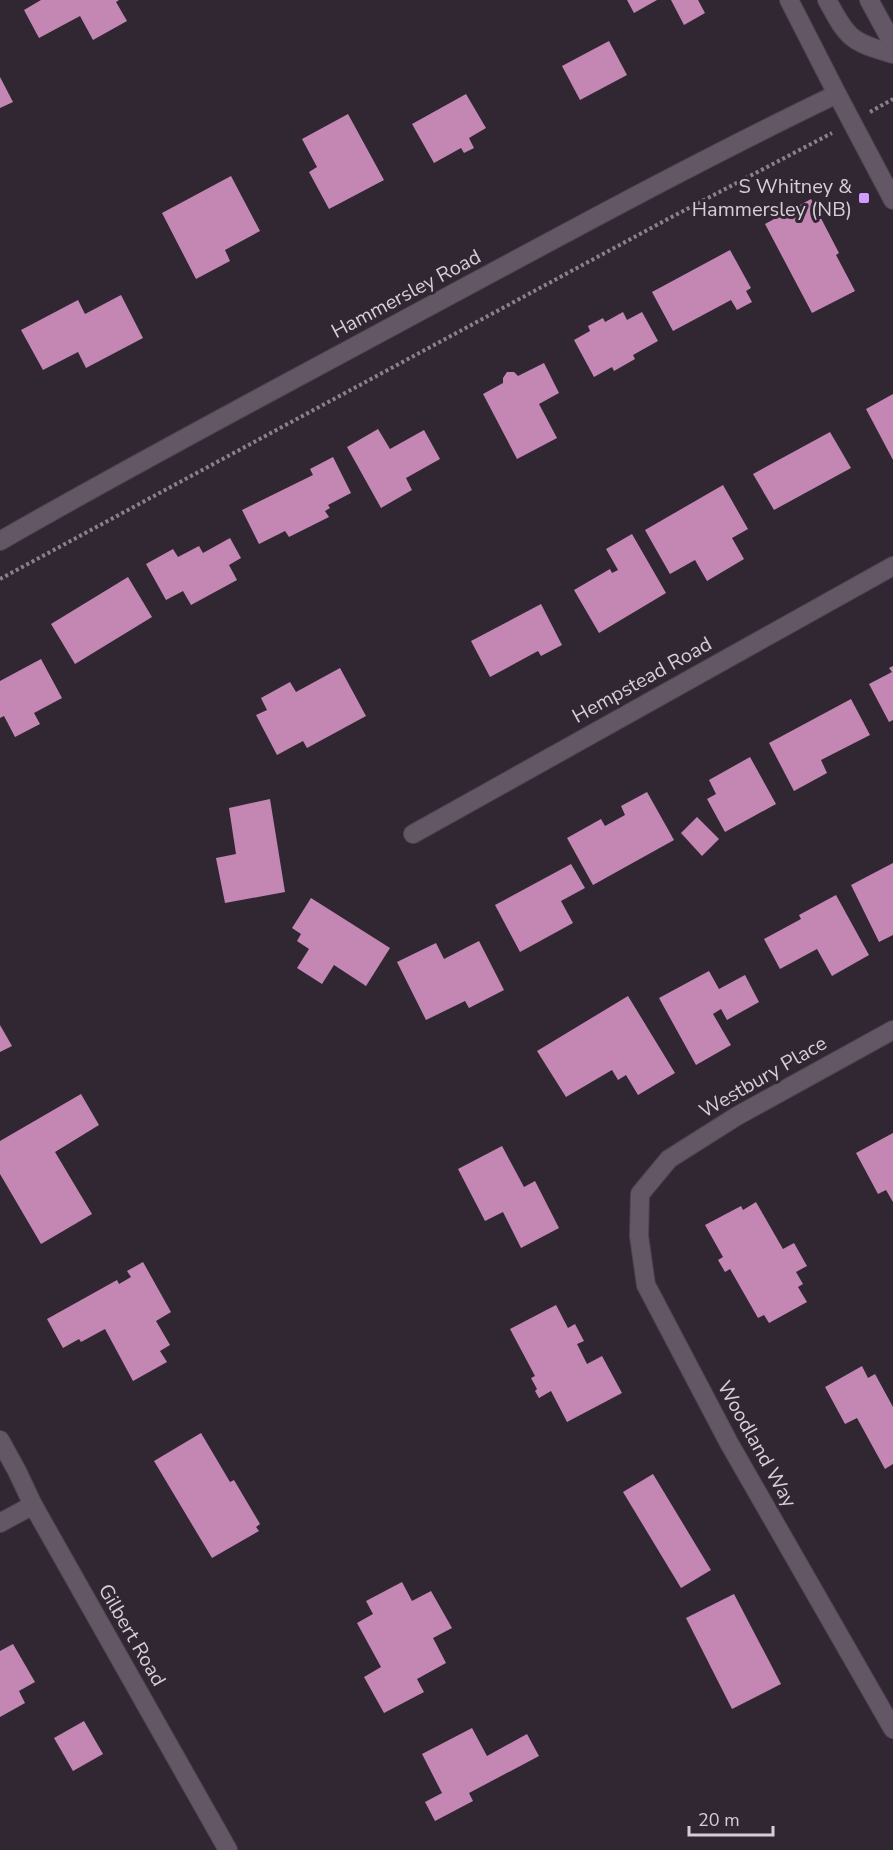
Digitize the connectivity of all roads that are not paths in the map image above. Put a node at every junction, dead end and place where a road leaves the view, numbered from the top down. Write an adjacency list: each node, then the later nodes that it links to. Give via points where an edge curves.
1 (789, 0): 6 (street)
2 (827, 0): 5 (street, via 851,37)
3 (869, 0): 4 (street)
4 (893, 44)
5 (893, 54)
6 (837, 94): 7 (street); 8 (street, Hammersley Road, via 553,240)
7 (893, 200)
8 (0, 541)
9 (893, 566): 10 (street, Hempstead Road)
10 (413, 834)
11 (893, 1030): 12 (street, Westbury Place, via 737,1116 669,1159)
12 (660, 1170): 16 (street, Woodland Way, via 640,1194 639,1236 646,1284 729,1443)
13 (0, 1440): 14 (street, Gilbert Road)
14 (33, 1505): 15 (street); 17 (street, Gilbert Road)
15 (0, 1523)
16 (893, 1730)
17 (228, 1850)

